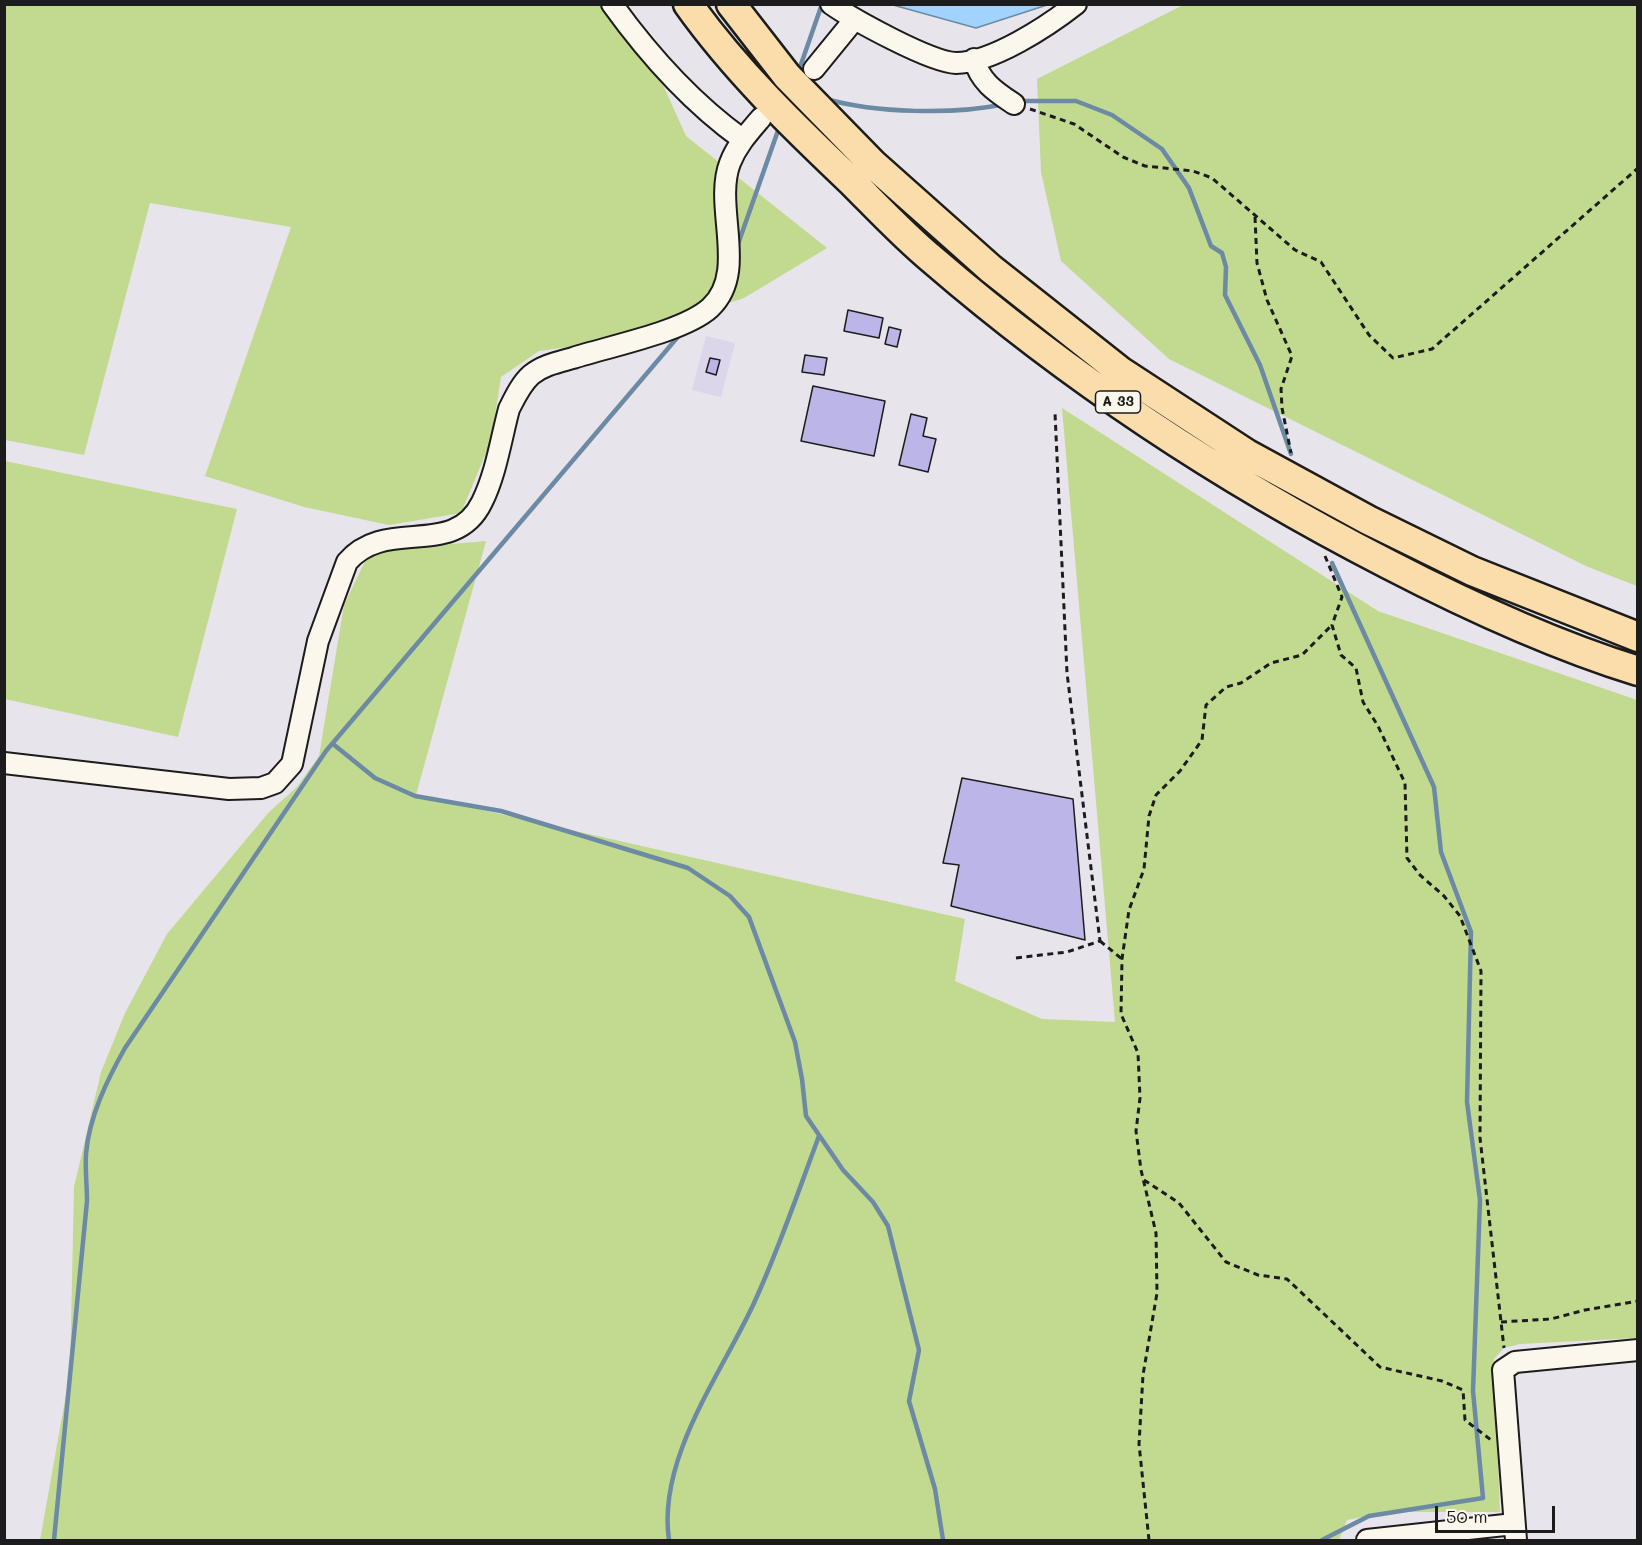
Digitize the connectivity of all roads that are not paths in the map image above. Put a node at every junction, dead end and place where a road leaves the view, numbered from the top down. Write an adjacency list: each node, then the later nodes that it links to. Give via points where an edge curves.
1 (612, 4): 11 (street, via 633,34 714,119)
2 (688, 4): 13 (highway, A 33, via 715,41 812,144 931,259 1036,344 1139,417 1309,524 1435,589 1595,658)
3 (730, 4): 12 (highway, A 33, via 786,76 873,164 991,269 1120,371 1247,454 1368,520 1472,571)
4 (831, 4): 6 (street)
5 (1076, 4): 7 (street, via 1017,44)
6 (854, 20): 7 (street, via 937,58 957,63); 8 (street)
7 (974, 60): 9 (street, via 985,82)
8 (814, 69)
9 (1014, 104)
10 (761, 118): 11 (street)
11 (742, 139): 14 (street, via 726,181 728,265 719,297 689,321 551,364 531,375 509,409 482,503 464,524 435,535 383,539 356,552 340,576 318,641 291,764 275,783 261,788 229,789)
12 (1638, 637)
13 (1638, 671)
14 (4, 764)
15 (1638, 1350): 16 (street, via 1515,1362 1503,1370)
16 (1515, 1532): 17 (street)
17 (1366, 1540)

